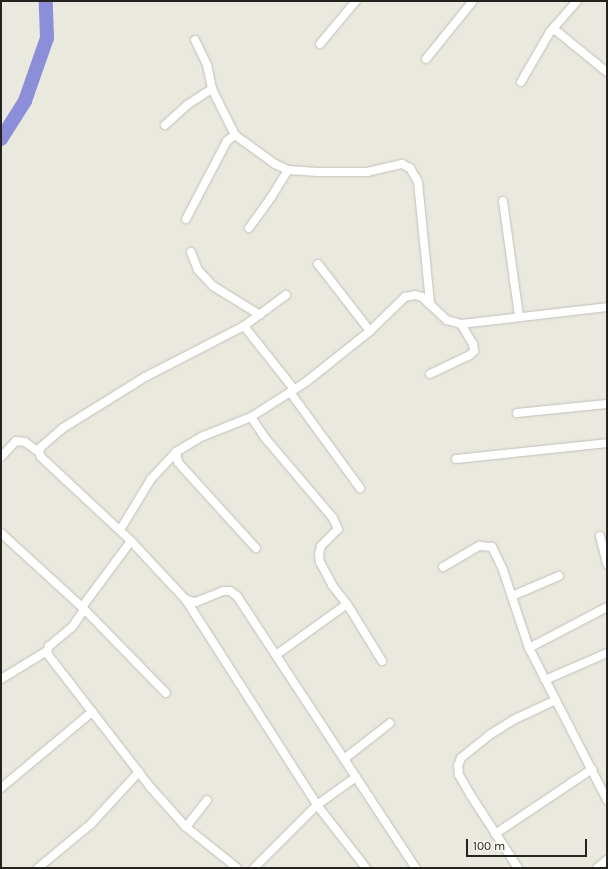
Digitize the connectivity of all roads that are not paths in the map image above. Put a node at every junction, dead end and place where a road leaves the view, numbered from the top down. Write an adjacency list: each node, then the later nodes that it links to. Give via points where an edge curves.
1 (356, 1): 6 (street)
2 (473, 1): 7 (street)
3 (577, 1): 4 (street)
4 (554, 29): 8 (street); 9 (street)
5 (195, 40): 10 (street, via 207,65)
6 (320, 44)
7 (426, 59)
8 (607, 72)
9 (521, 82)
10 (212, 89): 11 (street, via 187,105); 12 (street)
11 (165, 125)
12 (235, 135): 13 (street, via 275,164); 15 (street, via 227,141)
13 (288, 170): 16 (street); 20 (street, via 367,172 402,164 410,168 418,182)
14 (502, 201): 23 (street)
15 (186, 219)
16 (248, 228)
17 (191, 252): 22 (street, via 198,270 213,286)
18 (318, 264): 26 (street)
19 (286, 295): 22 (street)
20 (430, 303): 24 (street, via 447,320); 26 (street, via 410,295 391,309)
21 (607, 307): 23 (street)
22 (260, 315): 25 (street)
23 (518, 317): 24 (street)
24 (461, 324): 27 (street, via 473,344 474,351)
25 (244, 326): 28 (street); 33 (street, via 145,377 63,428 40,447)
26 (370, 331): 28 (street)
27 (430, 374)
28 (292, 390): 31 (street); 37 (street)
29 (607, 404): 30 (street)
30 (517, 413)
31 (251, 417): 34 (street, via 202,437); 48 (street, via 266,439 333,518 338,529 321,546 319,554 332,585)
32 (607, 443): 36 (street)
33 (39, 452): 35 (street, via 25,442 16,442); 38 (street)
34 (176, 452): 38 (street, via 151,479); 42 (street, via 178,462)
35 (1, 457)
36 (456, 459)
37 (360, 488)
38 (120, 530): 41 (street)
39 (1, 533): 50 (street)
40 (600, 536): 43 (street)
41 (132, 541): 47 (street); 50 (street)
42 (256, 548)
43 (607, 564)
44 (444, 567): 46 (street, via 479,546 492,547)
45 (559, 576): 46 (street)
46 (512, 596): 51 (street)
47 (186, 600): 54 (street, via 196,602 223,591 230,591 237,596); 69 (street)
48 (347, 604): 54 (street); 55 (street)
49 (607, 607): 51 (street)
50 (83, 608): 52 (street, via 72,627); 58 (street)
51 (529, 648): 57 (street)
52 (47, 651): 56 (street); 60 (street)
53 (607, 653): 57 (street)
54 (276, 655): 62 (street)
55 (382, 661)
56 (1, 680)
57 (545, 680): 59 (street)
58 (166, 693)
59 (556, 700): 63 (street); 71 (street, via 513,720 461,758 458,766 459,775)
60 (92, 712): 64 (street); 66 (street)
61 (390, 723): 62 (street)
62 (344, 759): 65 (street)
63 (592, 769): 68 (street); 71 (street)
64 (139, 772): 70 (street); 73 (street, via 92,824)
65 (356, 777): 69 (street); 77 (street)
66 (1, 788)
67 (207, 800): 70 (street)
68 (607, 800)
69 (317, 805): 75 (street); 76 (street)
70 (186, 827): 74 (street)
71 (495, 834): 78 (street)
72 (607, 860): 79 (street)
73 (38, 868)
74 (237, 868)
75 (254, 868)
76 (366, 868)
77 (416, 868)
78 (518, 868)
79 (597, 868)

